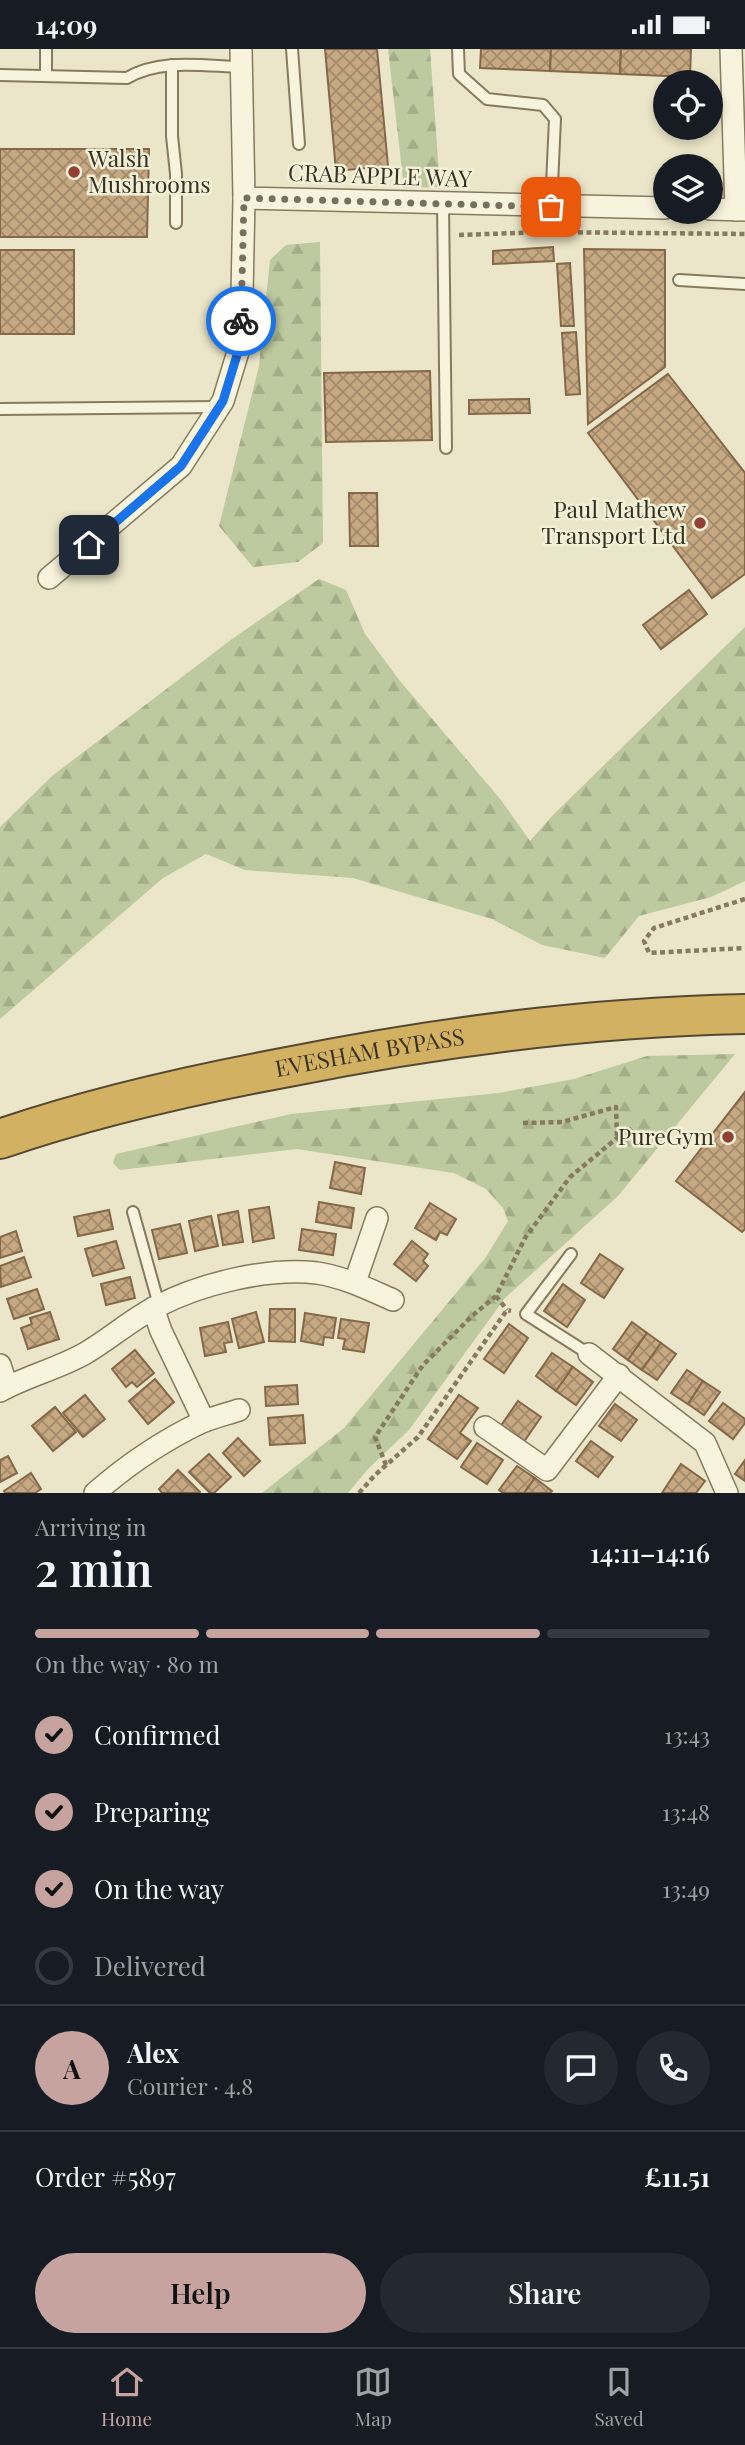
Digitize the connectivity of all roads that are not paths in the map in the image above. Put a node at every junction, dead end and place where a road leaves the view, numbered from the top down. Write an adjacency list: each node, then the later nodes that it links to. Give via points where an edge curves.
1 (46, 49): 8 (lane)
2 (292, 49): 9 (lane)
3 (458, 49): 12 (lane, via 459,74 487,99 543,105 555,119)
4 (241, 58): 6 (lane); 10 (street)
5 (736, 63): 14 (street)
6 (172, 65): 8 (lane, via 140,70 127,78); 15 (lane)
7 (0, 75): 8 (lane)
8 (46, 76)
9 (299, 144)
10 (244, 198): 11 (street, CRAB APPLE WAY); 18 (street, via 241,342)
11 (443, 203): 12 (street, CRAB APPLE WAY); 20 (lane)
12 (551, 207): 13 (street, CRAB APPLE WAY)
13 (653, 208)
14 (740, 210)
15 (176, 223)
16 (678, 280): 17 (lane)
17 (745, 284)
18 (219, 408): 19 (lane); 21 (street, via 181,466)
19 (0, 409)
20 (446, 448)
21 (49, 579)
22 (745, 1014): 23 (highway, EVESHAM BYPASS, via 516,1030 356,1053 215,1081)
23 (0, 1139)
24 (134, 1212): 29 (lane)
25 (377, 1218): 27 (street)
26 (571, 1254): 30 (lane, via 526,1314)
27 (355, 1282): 28 (street); 29 (street, via 290,1272 224,1281)
28 (393, 1300)
29 (156, 1307): 33 (street, via 84,1354); 35 (street, via 161,1331)
30 (589, 1354): 32 (street)
31 (0, 1365): 33 (street)
32 (619, 1375): 36 (street, via 547,1470); 38 (street, via 705,1443)
33 (4, 1389)
34 (239, 1410): 35 (street)
35 (204, 1421): 37 (street, via 163,1443)
36 (485, 1427)
37 (95, 1493)
38 (727, 1493)

